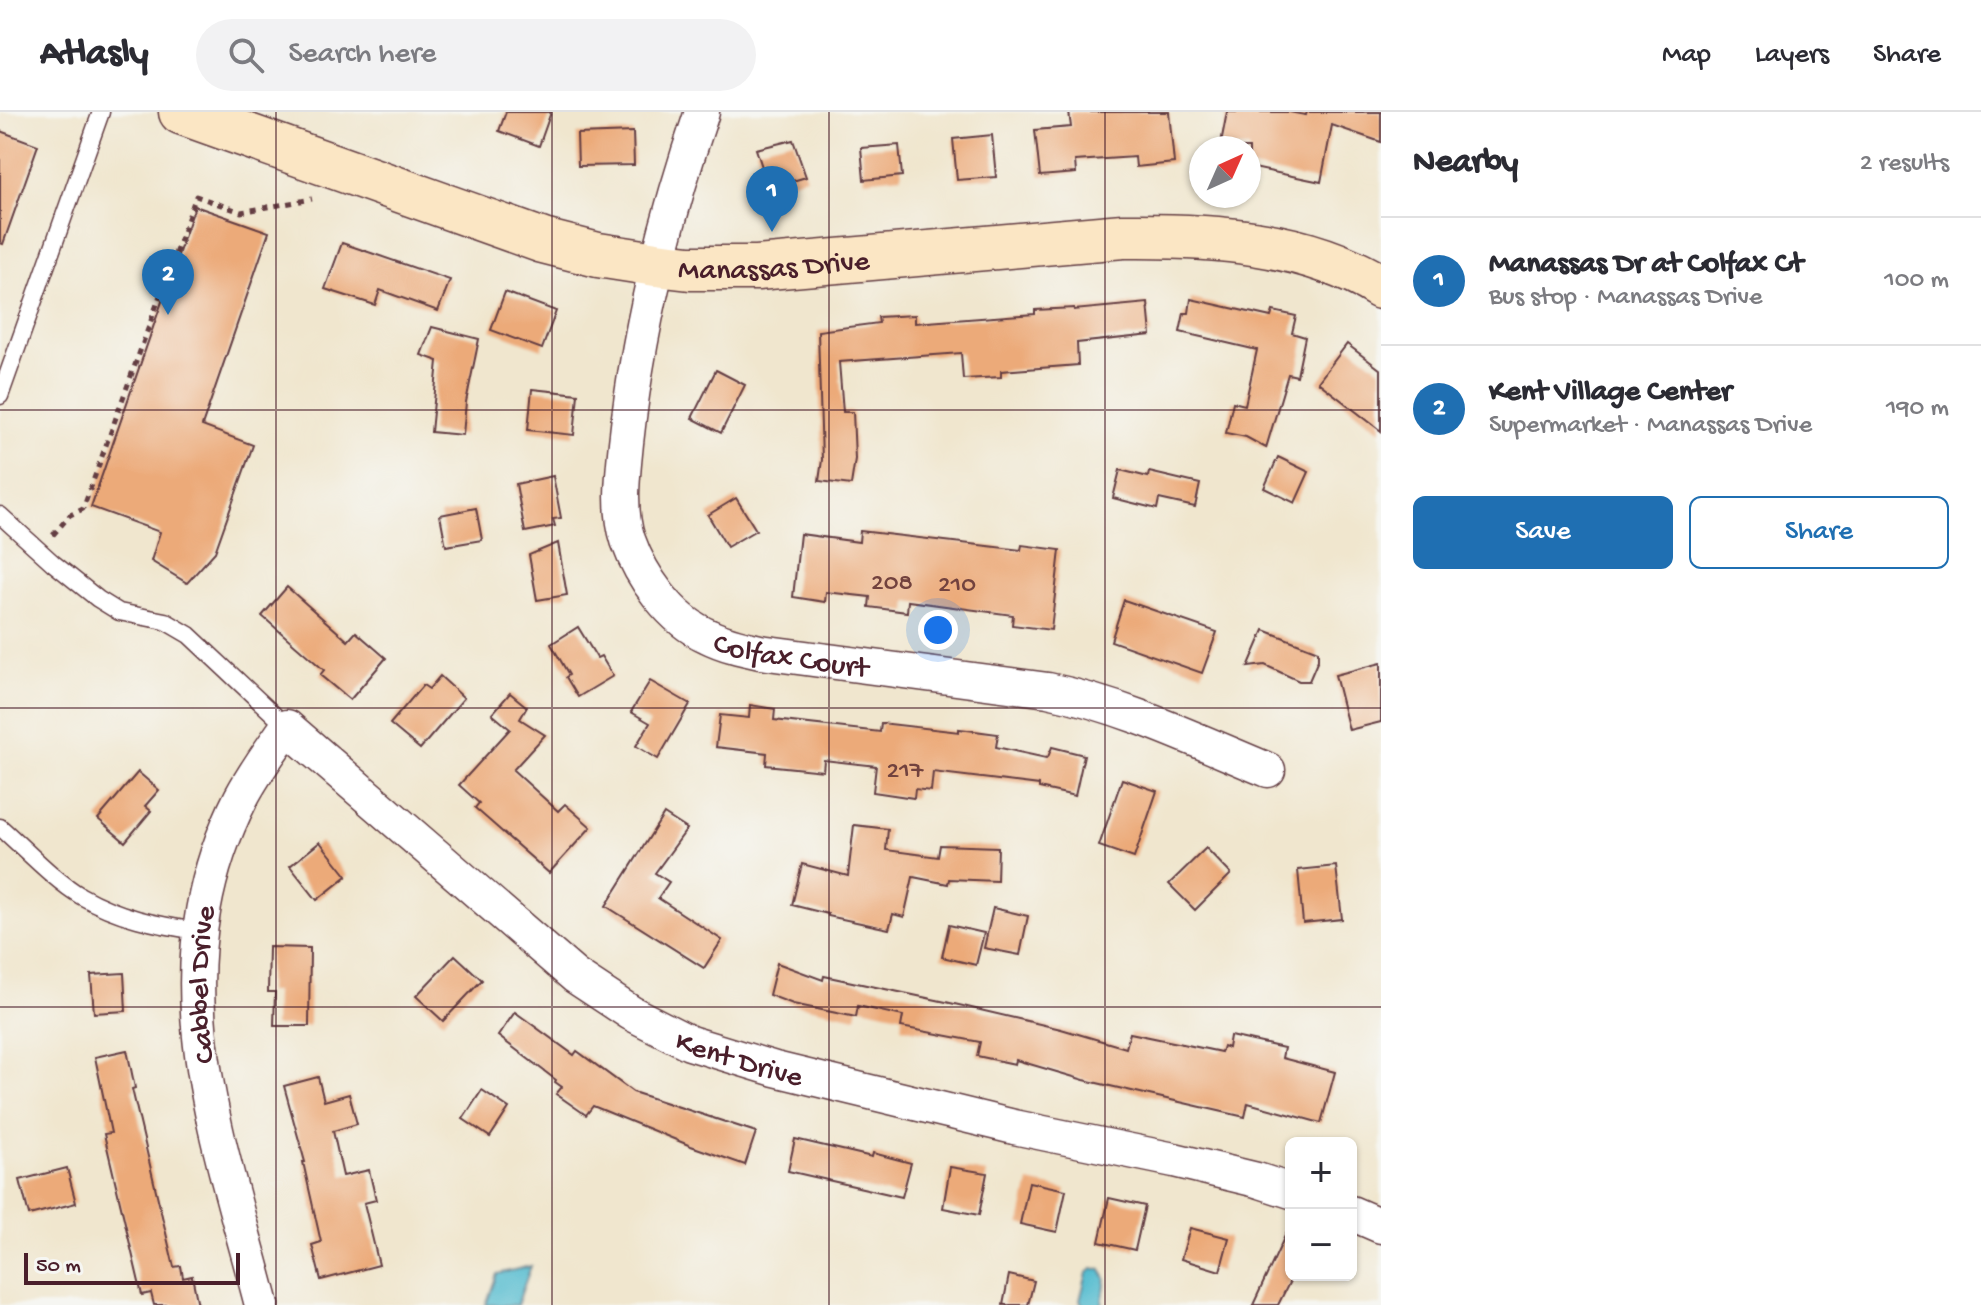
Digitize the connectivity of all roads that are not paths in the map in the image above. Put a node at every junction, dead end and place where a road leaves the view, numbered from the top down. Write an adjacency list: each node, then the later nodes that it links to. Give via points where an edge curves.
1 (101, 112): 6 (lane)
2 (181, 112): 4 (main road, Manassas Drive, via 543,241)
3 (702, 112): 4 (street, Colfax Court)
4 (656, 264): 5 (main road, Manassas Drive, via 757,268 1123,236 1176,236 1292,251); 9 (street, Colfax Court, via 629,414 623,511 627,538 639,563 671,609 704,635 760,652 1087,698)
5 (1381, 287)
6 (0, 396)
7 (0, 515): 8 (lane, via 98,599 119,612 165,621 189,635)
8 (287, 727): 11 (street, Cabbel Drive, via 239,801 218,852); 12 (street, Kent Drive, via 575,976 690,1043 775,1069)
9 (1268, 770)
10 (0, 827): 11 (lane, via 78,894 124,917)
11 (198, 931): 15 (street, Cabbel Drive, via 198,1025 207,1091)
12 (1285, 1189)
13 (1357, 1216): 14 (street)
14 (1381, 1226)
15 (262, 1305)

